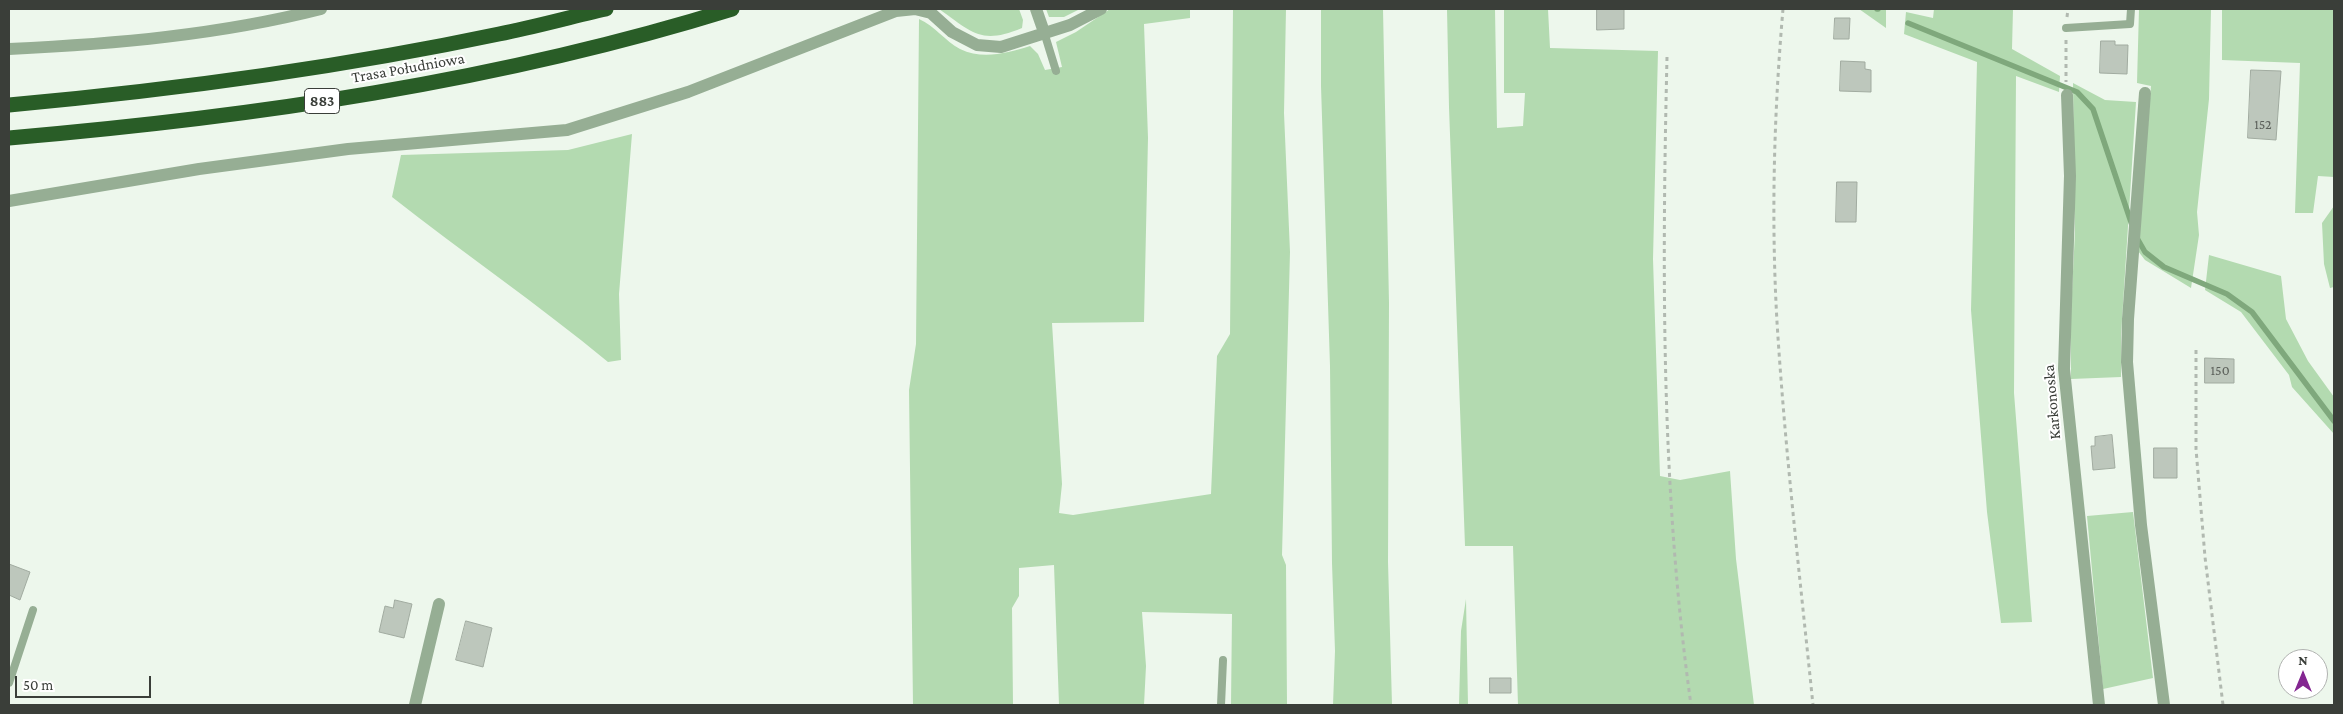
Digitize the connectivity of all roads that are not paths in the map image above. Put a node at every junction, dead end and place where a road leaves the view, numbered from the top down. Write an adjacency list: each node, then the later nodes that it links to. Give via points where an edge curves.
1 (321, 9): 9 (street, via 205,32 107,44)
2 (606, 9): 13 (highway, Trasa Południowa / 883, via 500,34 333,64 146,91)
3 (732, 9): 14 (highway, Trasa Południowa / 883, via 632,39 510,68 363,95 200,120)
4 (1036, 9): 8 (street)
5 (1101, 9): 8 (street, via 1070,25)
6 (2131, 9): 7 (lane, via 2130,24)
7 (2066, 28)
8 (1044, 32): 10 (lane); 15 (street, via 1001,47 977,45 952,32 931,13 915,9 896,11 688,92 567,130 348,149 199,169)
9 (9, 49)
10 (1056, 71)
11 (2144, 92): 23 (street, via 2127,362 2141,525)
12 (2067, 95): 22 (street, Karkonoska, via 2070,176 2064,369)
13 (9, 105)
14 (9, 138)
15 (9, 201)
16 (439, 604): 20 (street)
17 (33, 610): 19 (lane)
18 (1223, 660): 21 (lane)
19 (9, 682)
20 (415, 705)
21 (1221, 705)
22 (2099, 705)
23 (2164, 705)

